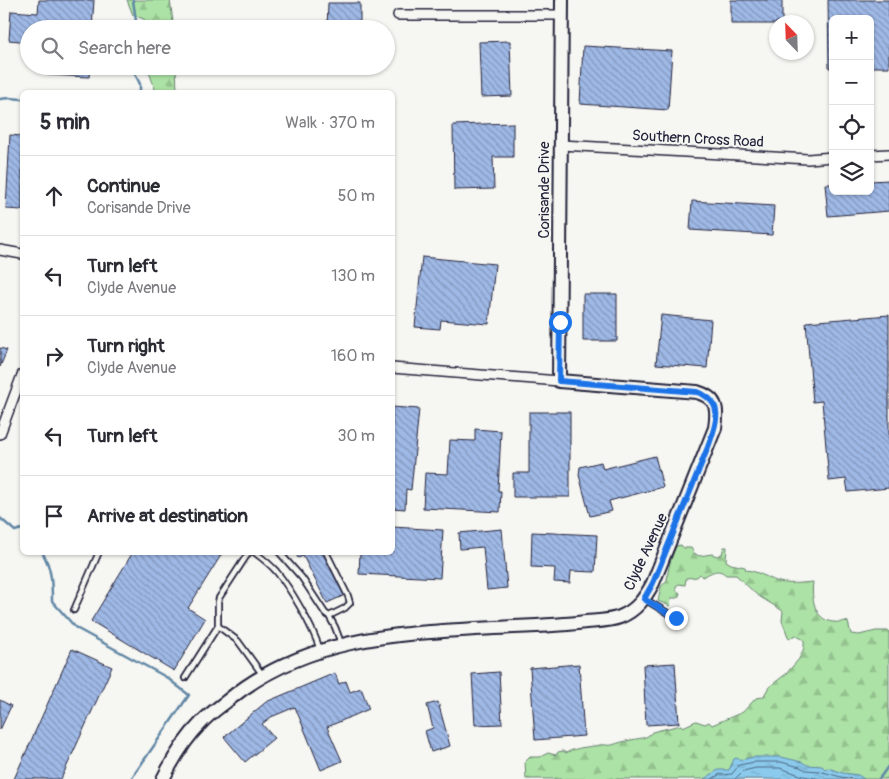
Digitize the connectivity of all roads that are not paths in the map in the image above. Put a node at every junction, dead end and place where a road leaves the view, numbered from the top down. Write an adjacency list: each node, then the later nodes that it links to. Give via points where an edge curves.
1 (562, 0): 3 (street, Corisande Drive)
2 (398, 15): 3 (street)
3 (562, 15): 4 (street, Corisande Drive)
4 (561, 145): 7 (street, Southern Cross Road, via 808,159); 12 (street, Corisande Drive)
5 (889, 154): 6 (street)
6 (874, 155)
7 (829, 157)
8 (0, 250): 9 (street)
9 (20, 254)
10 (395, 368): 12 (street, Clyde Avenue)
11 (20, 380): 13 (street)
12 (559, 381): 19 (street, Clyde Avenue, via 697,392 712,400 715,406 715,428)
13 (0, 434)
14 (98, 555): 20 (lane)
15 (246, 555): 23 (lane, via 219,598)
16 (258, 555): 25 (lane, via 280,576)
17 (282, 555): 21 (lane)
18 (328, 555): 21 (lane, via 350,603)
19 (644, 599): 22 (lane); 24 (street, Clyde Avenue, via 618,618 599,621 402,635)
20 (74, 610)
21 (329, 616): 24 (lane)
22 (676, 618)
23 (218, 626): 26 (lane, via 238,640); 27 (lane)
24 (341, 644): 25 (street, Clyde Avenue)
25 (320, 650): 26 (street, Clyde Avenue)
26 (263, 676): 28 (street, Clyde Avenue, via 202,722)
27 (186, 678)
28 (163, 779)

